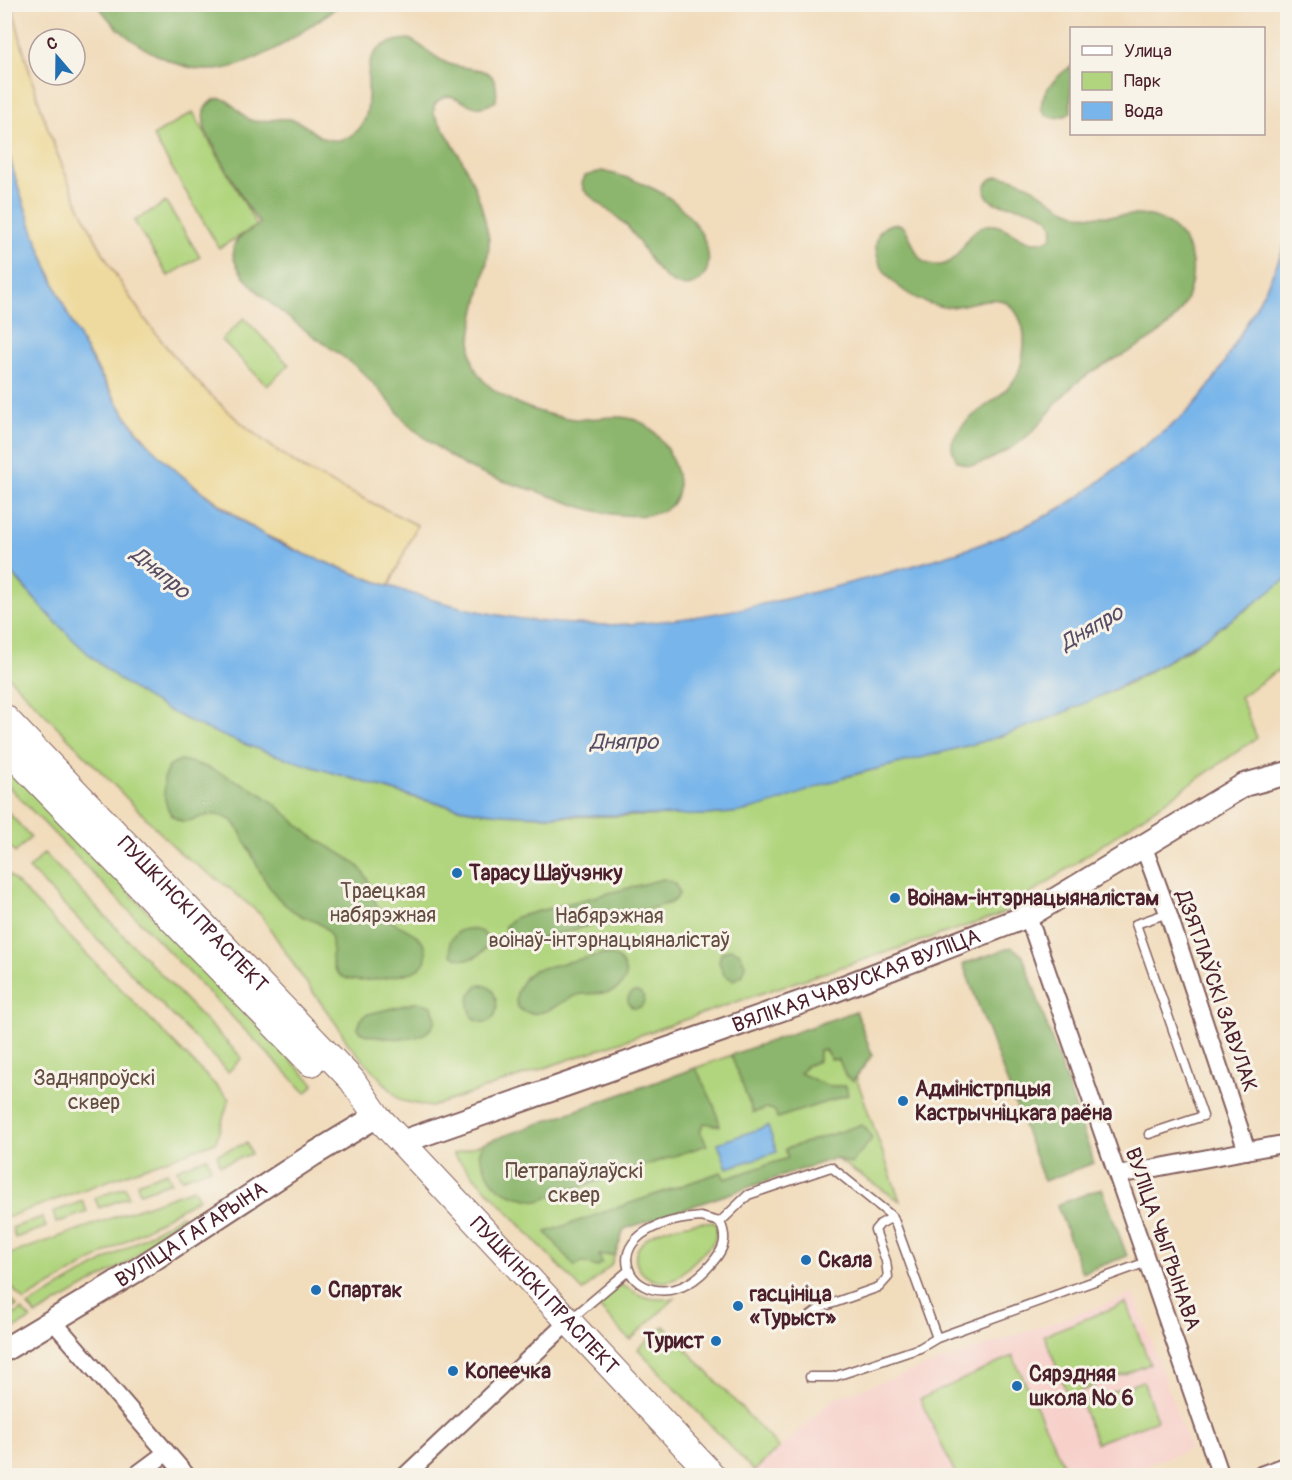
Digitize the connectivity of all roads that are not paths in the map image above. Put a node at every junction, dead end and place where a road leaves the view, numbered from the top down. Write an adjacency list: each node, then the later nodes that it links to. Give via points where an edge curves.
1 (4, 717): 7 (main road, ПУШКІНСКІ ПРАСПЕКТ, via 352,1080)
2 (4, 746): 7 (main road, ПУШКІНСКІ ПРАСПЕКТ, via 339,1092)
3 (1287, 772): 4 (main road, ВЯЛІКАЯ ЧАВУСКАЯ ВУЛІЦА, via 1244,785)
4 (1143, 845): 5 (street, ДЗЯТЛАЎСКІ ЗАВУЛАК); 6 (main road, ВЯЛІКАЯ ЧАВУСКАЯ ВУЛІЦА)
5 (1168, 913): 8 (lane, via 1136,924 1203,1116); 11 (street, ДЗЯТЛАЎСКІ ЗАВУЛАК)
6 (1028, 915): 9 (main road, ВЯЛІКАЯ ЧАВУСКАЯ ВУЛІЦА, via 828,993); 12 (street, ВУЛІЦА ЧЫГРЫНАВА)
7 (377, 1116): 9 (main road, ПУШКІНСКІ ПРАСПЕКТ); 18 (main road, ВУЛІЦА ГАГАРЫНА)
8 (1149, 1134)
9 (402, 1142): 19 (main road, ПУШКІНСКІ ПРАСПЕКТ)
10 (1287, 1143): 11 (street)
11 (1247, 1151): 12 (street)
12 (1118, 1175): 15 (street, ВУЛІЦА ЧЫГРЫНАВА)
13 (893, 1217): 14 (lane, via 831,1167 748,1195); 17 (lane, via 875,1230 888,1277 879,1287 822,1307); 20 (lane)
14 (720, 1222): 16 (lane, via 691,1218 649,1230 629,1247); 16 (lane, via 726,1241 720,1252 704,1272 681,1287 661,1292 651,1289 642,1286)
15 (1147, 1262): 20 (lane); 29 (street, ВУЛІЦА ЧЫГРЫНАВА)
16 (628, 1271): 19 (lane)
17 (805, 1320)
18 (53, 1321): 21 (main road, ВУЛІЦА ГАГАРЫНА); 23 (street)
19 (569, 1321): 27 (street); 28 (main road, ПУШКІНСКІ ПРАСПЕКТ)
20 (937, 1338): 22 (lane, via 920,1348 833,1377)
21 (4, 1350)
22 (810, 1377)
23 (166, 1453): 25 (street); 26 (street)
24 (1287, 1465): 30 (street)
25 (135, 1476)
26 (187, 1476)
27 (405, 1476)
28 (713, 1476)
29 (1221, 1476)
30 (1258, 1476)

